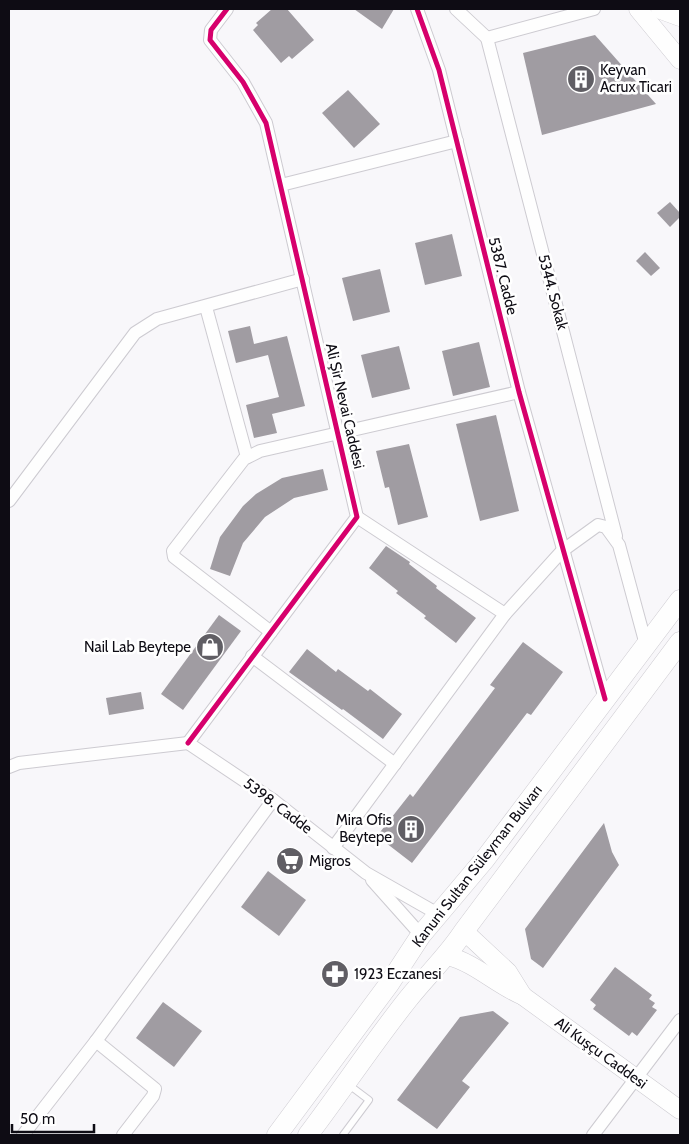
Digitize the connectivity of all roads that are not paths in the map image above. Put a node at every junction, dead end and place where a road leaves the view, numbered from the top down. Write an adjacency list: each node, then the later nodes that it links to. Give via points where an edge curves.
1 (227, 9): 12 (street, Ali Şir Nevai Caddesi, via 211,30 210,40 243,82 266,123)
2 (417, 9): 11 (street, 5387. Cadde, via 440,70)
3 (456, 9): 9 (street)
4 (594, 9): 9 (street)
5 (638, 9): 10 (street)
6 (661, 9): 7 (main road); 8 (street)
7 (680, 16)
8 (680, 25)
9 (487, 38): 20 (street, 5344. Sokak)
10 (680, 60)
11 (457, 141): 12 (street); 15 (street, 5387. Cadde)
12 (281, 185): 13 (street, Ali Şir Nevai Caddesi)
13 (303, 279): 14 (street); 16 (street, Ali Şir Nevai Caddesi)
14 (206, 307): 17 (street); 18 (street, via 157,319 135,333)
15 (519, 392): 16 (street); 21 (street, 5387. Cadde)
16 (338, 432): 17 (street); 19 (street, Ali Şir Nevai Caddesi)
17 (247, 457): 24 (street, via 173,551 174,557)
18 (9, 501)
19 (357, 517): 23 (street); 24 (street)
20 (619, 546): 21 (street, via 606,527 598,525); 26 (street, 5344. Sokak)
21 (562, 551): 23 (street); 28 (street, 5387. Cadde)
22 (680, 600): 26 (main road, Kanuni Sultan Süleyman Bulvarı)
23 (504, 614): 30 (street)
24 (271, 632): 27 (street)
25 (680, 642): 36 (main road, Kanuni Sultan Süleyman Bulvarı)
26 (646, 645): 28 (main road, Kanuni Sultan Süleyman Bulvarı)
27 (252, 656): 29 (street); 30 (street)
28 (604, 699): 35 (main road, Kanuni Sultan Süleyman Bulvarı, via 485,859)
29 (188, 743): 31 (street, via 19,764); 32 (street, 5398. Cadde)
30 (395, 764): 33 (street)
31 (9, 768)
32 (273, 800): 33 (street, 5398. Cadde); 41 (street)
33 (333, 848): 34 (street, 5398. Cadde)
34 (366, 873): 35 (street, 5398. Cadde); 37 (street, 5398. Cadde)
35 (438, 914): 36 (main road); 37 (main road, Kanuni Sultan Süleyman Bulvarı)
36 (464, 931): 38 (main road, Kanuni Sultan Süleyman Bulvarı); 39 (street, Ali Kuşçu Caddesi, via 508,972)
37 (422, 935): 38 (main road, via 435,950); 47 (main road, Kanuni Sultan Süleyman Bulvarı)
38 (448, 956): 39 (street, Ali Kuşçu Caddesi); 43 (main road, Kanuni Sultan Süleyman Bulvarı, via 408,998)
39 (523, 996): 42 (street, Ali Kuşçu Caddesi)
40 (680, 1020): 42 (street)
41 (96, 1041): 45 (street); 46 (street, via 155,1089)
42 (635, 1078): 44 (street, Ali Kuşçu Caddesi); 50 (street)
43 (346, 1083): 48 (main road, Kanuni Sultan Süleyman Bulvarı); 49 (lane, via 369,1100)
44 (680, 1110)
45 (24, 1135)
46 (123, 1135)
47 (278, 1135)
48 (308, 1135)
49 (343, 1135)
50 (593, 1135)

